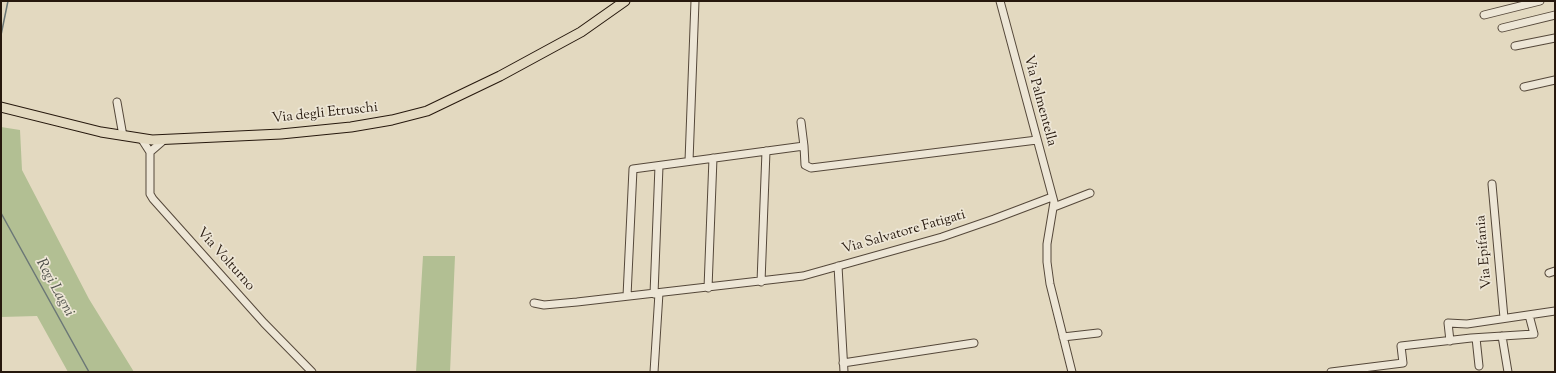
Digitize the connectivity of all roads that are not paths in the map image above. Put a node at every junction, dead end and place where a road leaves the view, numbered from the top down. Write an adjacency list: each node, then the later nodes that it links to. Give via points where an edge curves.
1 (625, 1): 17 (main road, Via degli Etruschi, via 581,32 500,76 426,111 351,127 281,134 166,139)
2 (694, 1): 21 (street)
3 (1000, 1): 16 (street, Via Palmentella)
4 (1540, 1): 5 (street)
5 (1484, 15)
6 (1555, 15): 7 (street)
7 (1502, 28)
8 (1555, 38): 9 (street)
9 (1515, 46)
10 (1555, 80): 11 (street)
11 (1524, 86)
12 (117, 102): 15 (street)
13 (1, 107): 15 (main road, Via degli Etruschi)
14 (801, 122): 18 (street)
15 (123, 136): 17 (main road, Via degli Etruschi)
16 (1037, 140): 18 (street, via 812,168 805,165); 25 (street, Via Palmentella)
17 (149, 145): 44 (street, Via Volturno, via 150,194 153,199 264,323)
18 (804, 146): 19 (street)
19 (766, 151): 20 (street); 28 (street)
20 (713, 158): 21 (street); 29 (street)
21 (689, 161): 22 (street)
22 (659, 166): 30 (street); 31 (street, via 632,171)
23 (1492, 184): 35 (street, Via Epifania)
24 (1090, 193): 26 (street)
25 (1052, 197): 26 (street, Via Palmentella); 27 (street, Via Salvatore Fatigati, via 942,236)
26 (1054, 207): 38 (street, Via Palmentella, via 1046,262)
27 (838, 266): 28 (street, Via Salvatore Fatigati, via 803,276); 42 (street)
28 (761, 282): 29 (street, Via Salvatore Fatigati)
29 (708, 288): 30 (street, Via Salvatore Fatigati)
30 (656, 294): 31 (street, Via Salvatore Fatigati); 45 (street)
31 (626, 296): 32 (street, Via Salvatore Fatigati, via 550,305)
32 (534, 303)
33 (1555, 311): 34 (street)
34 (1529, 315): 35 (street); 37 (street, via 1534,334)
35 (1504, 318): 40 (street, via 1467,324 1448,323)
36 (1098, 334): 38 (street)
37 (1502, 336): 39 (street); 49 (street)
38 (1063, 337): 47 (street, Via Palmentella)
39 (1476, 338): 40 (street); 43 (street)
40 (1450, 341): 48 (street, via 1401,346 1403,362)
41 (974, 343): 42 (street)
42 (843, 363): 46 (street)
43 (1479, 366)
44 (312, 372)
45 (654, 372)
46 (844, 372)
47 (1072, 372)
48 (1331, 372)
49 (1508, 372)

